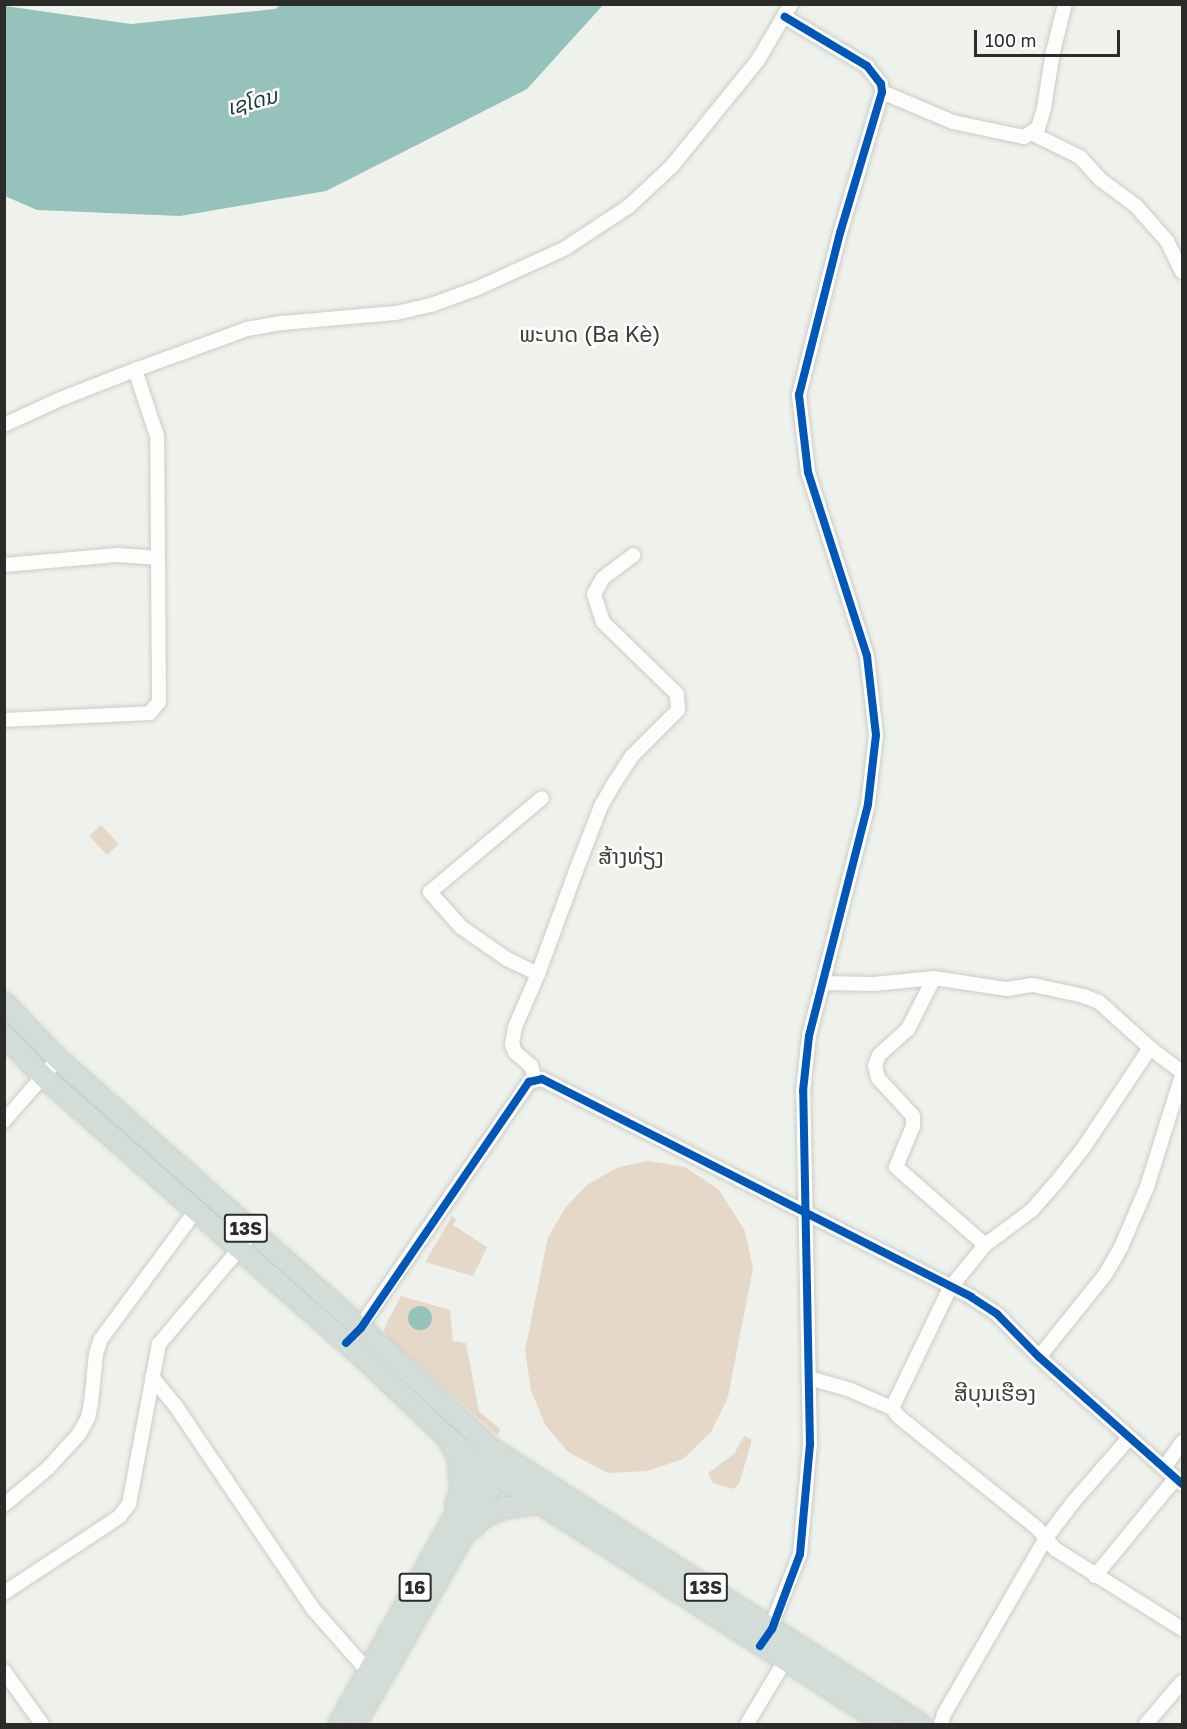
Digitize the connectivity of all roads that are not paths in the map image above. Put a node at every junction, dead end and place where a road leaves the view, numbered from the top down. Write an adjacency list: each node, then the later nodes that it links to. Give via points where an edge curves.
1 (1065, 4): 4 (street, via 1044,108 1038,128)
2 (788, 11): 3 (street, via 867,66 881,84); 6 (street, via 758,60 672,165 628,207 564,249 434,304 396,313 247,329)
3 (882, 92): 4 (street, via 953,122 1024,137); 15 (street, via 840,233 800,395 808,472 867,656 876,735 868,804)
4 (1031, 133): 5 (street, via 1080,157 1101,180 1136,206 1167,241)
5 (1182, 272)
6 (135, 369): 7 (street); 9 (street, via 158,436)
7 (4, 425)
8 (633, 555): 13 (street, via 603,578 594,594 603,622 677,694 678,710 631,758 601,806)
9 (158, 558): 10 (street, via 118,555); 11 (street, via 161,695 154,711)
10 (4, 565)
11 (4, 720)
12 (542, 798): 13 (street, via 430,892 461,927)
13 (538, 975): 22 (street, via 515,1027 512,1044 531,1066)
14 (934, 978): 15 (street, via 873,984); 18 (street, via 1007,989 1033,985 1084,996 1099,1002); 27 (street, via 908,1029 879,1055 875,1066 878,1078 913,1116 913,1126 896,1167)
15 (823, 983): 25 (street, via 809,1036 803,1091)
16 (4, 1003): 19 (highway, 13S)
17 (4, 1035): 21 (highway, 13S)
18 (1150, 1048): 20 (street); 27 (street, via 1056,1184 1024,1217)
19 (58, 1059): 21 (street); 26 (highway, 13S)
20 (1182, 1074): 31 (street, via 1147,1187 1121,1247 1105,1275)
21 (44, 1077): 23 (street); 24 (highway, 13S)
22 (535, 1078): 25 (street); 29 (street)
23 (4, 1122)
24 (196, 1210): 26 (highway, 13S); 42 (street, via 101,1339 88,1418 79,1434 48,1468)
25 (805, 1211): 28 (street); 33 (street)
26 (246, 1241): 29 (highway, 13S); 30 (highway, 13S); 32 (street, via 166,1333 159,1344)
27 (985, 1245): 28 (street)
28 (950, 1288): 31 (street, via 997,1314); 34 (street)
29 (361, 1328): 30 (street); 38 (highway, 13S)
30 (346, 1343): 35 (highway, 13S)
31 (1039, 1357): 36 (street)
32 (152, 1377): 46 (street, via 129,1504 119,1517); 53 (street, via 314,1610)
33 (809, 1378): 34 (street); 47 (street, via 810,1444 800,1554)
34 (892, 1408): 44 (street)
35 (448, 1438): 38 (highway, 13S); 43 (highway, via 458,1457 461,1490)
36 (1129, 1438): 39 (street); 44 (street)
37 (1182, 1442): 39 (street)
38 (495, 1463): 41 (highway, 13S); 43 (highway, 16); 47 (highway, 13S)
39 (1164, 1468): 40 (street)
40 (1179, 1482): 45 (street)
41 (539, 1503): 43 (highway, via 503,1508); 50 (highway, 13S)
42 (4, 1505)
43 (454, 1535): 53 (highway, 16)
44 (1046, 1538): 45 (street, via 1055,1549); 61 (street)
45 (1095, 1576): 48 (street)
46 (4, 1593)
47 (772, 1629): 49 (highway, 13S); 50 (street)
48 (1182, 1629)
49 (792, 1641): 51 (street); 60 (highway, 13S)
50 (760, 1646): 51 (highway, 13S)
51 (786, 1662): 58 (street); 59 (highway, 13S)
52 (4, 1671): 55 (street)
53 (374, 1677): 56 (highway, 16); 57 (highway, 16)
54 (1182, 1682): 62 (street)
55 (42, 1725)
56 (339, 1725)
57 (355, 1725)
58 (747, 1725)
59 (885, 1725)
60 (920, 1725)
61 (941, 1725)
62 (1146, 1725)

